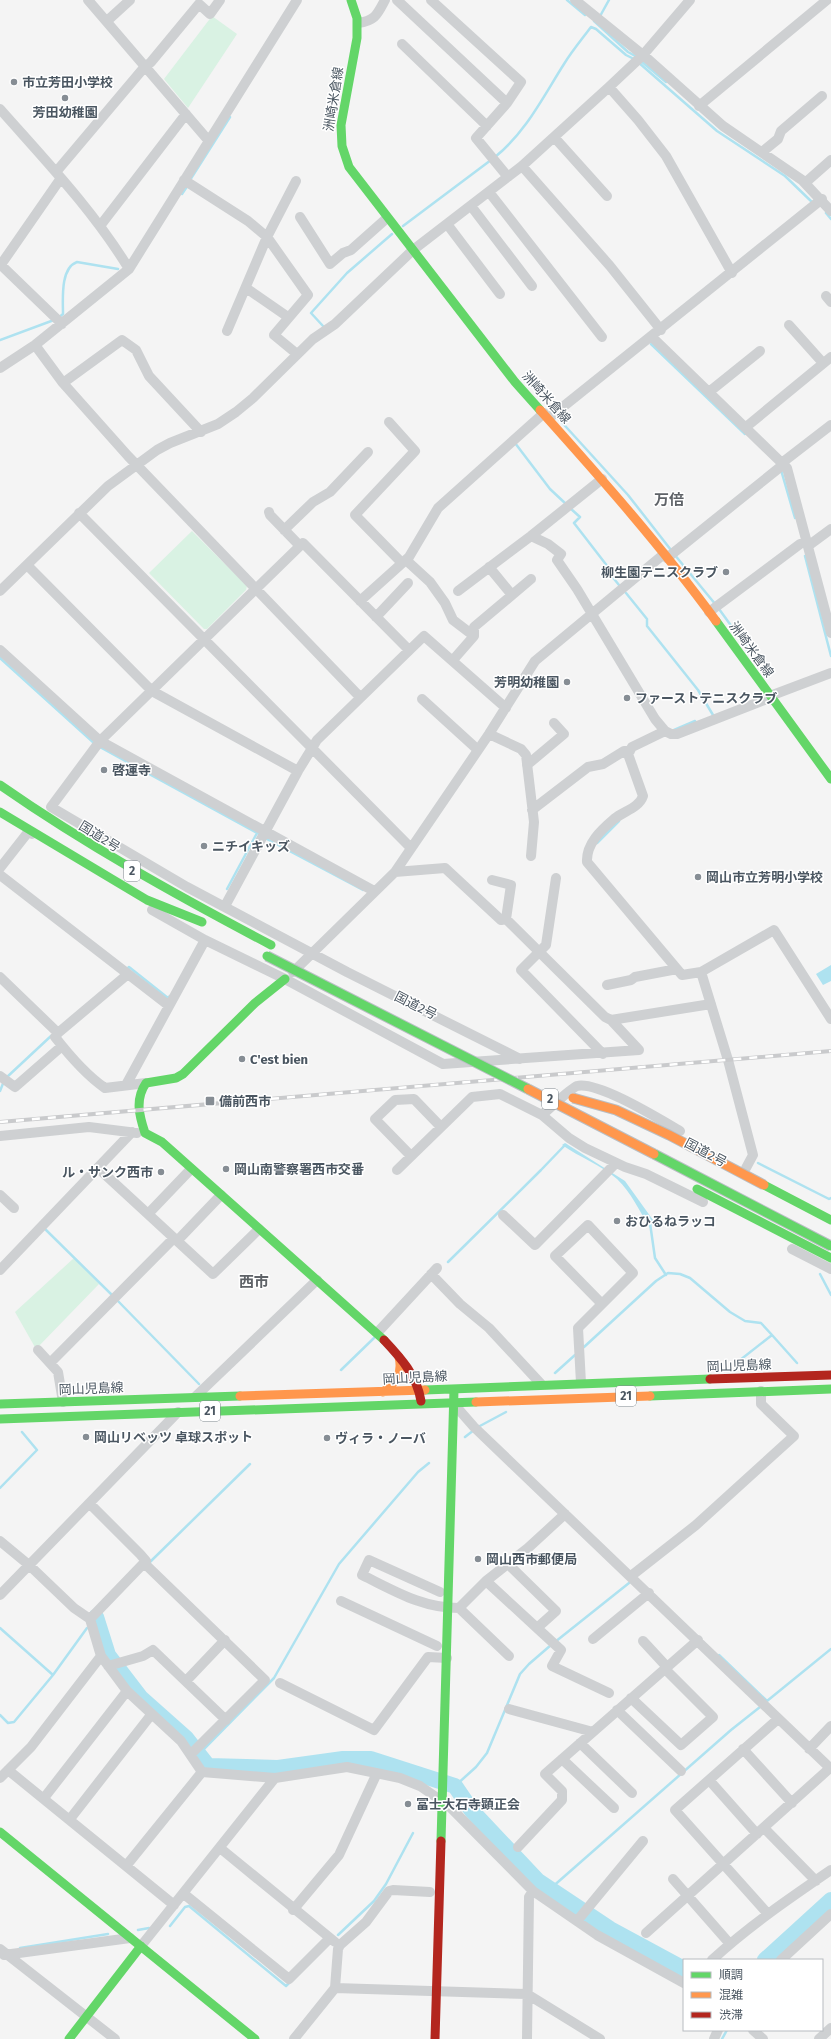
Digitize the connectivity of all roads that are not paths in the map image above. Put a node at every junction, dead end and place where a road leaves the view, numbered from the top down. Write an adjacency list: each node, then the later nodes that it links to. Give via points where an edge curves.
1 (88, 0): 12 (street)
2 (130, 0): 12 (street)
3 (220, 0): 16 (street, via 210,14 198,4)
4 (297, 0): 25 (street)
5 (351, 0): 13 (main road, 洲崎米倉線)
6 (385, 0): 13 (street, via 370,21)
7 (397, 0): 19 (street)
8 (430, 0): 19 (street, via 521,82)
9 (575, 0): 15 (street)
10 (690, 0): 15 (street)
11 (827, 0): 20 (street)
12 (108, 22): 16 (street)
13 (358, 23): 40 (main road, 洲崎米倉線, via 340,142 349,167)
14 (402, 44): 23 (street)
15 (640, 58): 17 (street); 20 (street)
16 (146, 67): 22 (street); 29 (street)
17 (609, 87): 24 (street); 47 (street, via 666,156)
18 (822, 96): 26 (street, via 781,131 778,139)
19 (507, 103): 23 (street)
20 (699, 106): 26 (street)
21 (0, 109): 29 (street)
22 (186, 114): 25 (street); 42 (street)
23 (486, 126): 30 (street, via 476,138)
24 (554, 137): 28 (street); 35 (street)
25 (208, 140): 32 (street)
26 (762, 152): 33 (street)
27 (831, 160): 33 (street)
28 (522, 166): 30 (street); 54 (street, via 610,266)
29 (58, 175): 42 (street); 45 (street)
30 (508, 177): 34 (street)
31 (296, 181): 43 (street)
32 (187, 182): 43 (street, via 248,221); 46 (street)
33 (805, 183): 36 (street)
34 (489, 192): 37 (street); 56 (street)
35 (607, 196)
36 (818, 202): 38 (street); 47 (street)
37 (471, 206): 41 (street); 48 (street)
38 (830, 210)
39 (300, 217): 40 (street, via 330,264)
40 (388, 218): 44 (main road, 洲崎米倉線)
41 (446, 224): 44 (street); 50 (street)
42 (100, 226): 46 (street)
43 (267, 237): 49 (street); 51 (street, via 308,296)
44 (413, 250): 60 (street, via 334,324); 65 (main road, 洲崎米倉線, via 515,382)
45 (0, 266): 52 (street)
46 (129, 269): 52 (street)
47 (732, 273): 54 (street)
48 (532, 286)
49 (246, 288): 51 (street); 55 (street)
50 (500, 294)
51 (288, 317): 60 (street, via 274,335)
52 (59, 320): 58 (street)
53 (790, 325): 61 (street)
54 (661, 330): 57 (street)
55 (227, 331)
56 (602, 337)
57 (652, 337): 64 (street); 65 (street)
58 (35, 345): 62 (street); 63 (street)
59 (760, 351): 64 (street)
60 (297, 354): 69 (street, via 236,412)
61 (827, 360): 68 (street)
62 (0, 368)
63 (63, 383): 69 (street, via 122,340 136,350 149,376); 71 (street)
64 (709, 392): 68 (street)
65 (546, 416): 73 (main road, 洲崎米倉線); 82 (street, via 438,508)
66 (388, 422): 82 (street, via 415,451 355,515)
67 (831, 425): 72 (street)
68 (746, 427): 72 (street)
69 (201, 432): 71 (street, via 170,442)
70 (368, 452): 77 (street, via 330,492 313,502)
71 (136, 465): 75 (street, via 104,489); 87 (street)
72 (781, 465): 79 (street, via 787,468); 81 (street)
73 (602, 479): 78 (street); 81 (main road, 洲崎米倉線)
74 (269, 512): 77 (street)
75 (79, 513): 83 (street); 98 (street)
76 (831, 529): 79 (street)
77 (284, 530): 80 (street)
78 (531, 536): 84 (street); 94 (street, via 561,554 557,560)
79 (805, 543): 92 (street); 93 (street)
80 (300, 546): 87 (street); 91 (street, via 303,543)
81 (669, 554): 93 (main road, 洲崎米倉線); 94 (street)
82 (404, 561): 91 (street); 97 (street, via 430,582 453,620)
83 (27, 565): 88 (street); 103 (street)
84 (489, 567): 89 (street); 90 (street)
85 (531, 579): 90 (street)
86 (408, 583): 95 (street)
87 (255, 590): 98 (street); 105 (street)
88 (0, 591)
89 (458, 591)
90 (512, 595): 97 (street, via 474,627)
91 (360, 601): 95 (street)
92 (827, 602): 96 (street)
93 (714, 609): 104 (main road, 洲崎米倉線)
94 (591, 615): 107 (street, via 535,661); 109 (street, via 655,719)
95 (376, 617): 100 (street)
96 (831, 632)
97 (474, 636): 101 (street)
98 (205, 639): 103 (street); 112 (street)
99 (0, 650): 111 (street)
100 (409, 650): 101 (street, via 424,636); 105 (street)
101 (453, 660): 107 (street)
102 (831, 673): 104 (street)
103 (152, 691): 111 (street); 116 (street)
104 (771, 697): 109 (street, via 677,734); 117 (main road, 洲崎米倉線)
105 (360, 698): 112 (street, via 317,740)
106 (422, 699): 113 (street)
107 (506, 708): 110 (street)
108 (554, 723): 115 (street, via 564,734)
109 (667, 732): 114 (street, via 632,747)
110 (489, 734): 113 (street); 115 (street, via 521,750 526,755)
111 (98, 744): 119 (street); 124 (street)
112 (312, 749): 116 (street); 125 (street)
113 (478, 750): 125 (street)
114 (630, 751): 120 (street, via 624,751 603,764 588,767); 143 (street, via 628,754 643,796 640,803 614,819 589,846 587,862)
115 (527, 765): 120 (street)
116 (298, 771): 124 (street)
117 (831, 779)
118 (0, 784): 126 (main road, 国道2号 / 2)
119 (48, 805): 126 (main road); 134 (street, via 132,856)
120 (532, 810): 127 (street, via 534,822)
121 (0, 812): 123 (main road)
122 (21, 813): 123 (main road, 国道2号 / 2, via 101,865 205,924 147,900)
123 (29, 831): 128 (street); 136 (street, via 75,866)
124 (263, 834): 133 (street); 134 (street)
125 (411, 848): 129 (street)
126 (101, 852): 137 (main road, 国道2号 / 2)
127 (531, 856)
128 (0, 868)
129 (395, 872): 133 (street); 135 (street, via 445,868 501,920)
130 (0, 875): 144 (street)
131 (556, 878): 138 (street, via 546,945)
132 (492, 880): 135 (street, via 512,885)
133 (374, 891): 140 (street)
134 (225, 906): 140 (street)
135 (506, 919): 138 (street)
136 (205, 940): 147 (street); 150 (street)
137 (275, 947)
138 (539, 952): 152 (street); 156 (street, via 521,970)
139 (263, 954): 163 (main road, 国道2号 / 2, bridge, via 401,1026)
140 (313, 954): 147 (street); 157 (street)
141 (292, 955): 142 (main road)
142 (312, 966)
143 (677, 969): 145 (street, via 682,975); 148 (street)
144 (126, 972): 150 (street); 153 (street)
145 (701, 972): 149 (street); 151 (street, via 774,930)
146 (0, 977): 153 (street)
147 (285, 979): 157 (street, via 443,1064); 160 (main road, via 255,1003 183,1074 176,1078)
148 (607, 985)
149 (711, 1004): 152 (street); 176 (street, via 753,1155)
150 (168, 1005): 161 (street)
151 (831, 1019)
152 (611, 1020): 156 (street, via 639,1050)
153 (56, 1032): 154 (street, via 55,1036)
154 (62, 1046): 159 (street, via 15,1086); 161 (street, via 105,1088)
155 (483, 1053): 158 (main road)
156 (603, 1054): 157 (street)
157 (520, 1058)
158 (511, 1067)
159 (3, 1078)
160 (146, 1082): 161 (street); 169 (main road, via 138,1099 138,1115)
161 (126, 1085)
162 (559, 1091): 164 (main road, 2)
163 (542, 1095): 171 (main road, bridge, via 571,1118); 190 (main road, 国道2号 / 2, bridge)
164 (573, 1098): 166 (main road, 2, bridge); 187 (main road, bridge, via 616,1110 669,1135)
165 (542, 1115): 167 (street, via 500,1094 472,1097); 172 (street, via 576,1086 591,1085); 175 (street)
166 (628, 1126)
167 (441, 1127): 173 (street); 173 (street, via 414,1099 395,1100 375,1119)
168 (132, 1132): 169 (street); 170 (street, via 90,1127); 174 (street)
169 (145, 1134): 177 (main road, via 162,1142)
170 (0, 1136)
171 (615, 1145)
172 (711, 1149): 176 (street); 180 (street)
173 (411, 1156): 178 (street)
174 (98, 1168): 185 (street); 193 (street)
175 (611, 1168): 180 (street, via 646,1174); 186 (street, via 535,1245)
176 (746, 1168): 184 (street)
177 (191, 1169): 181 (main road); 185 (street)
178 (397, 1170)
179 (676, 1178): 191 (main road)
180 (688, 1194): 192 (street)
181 (221, 1195): 188 (main road); 189 (street)
182 (1, 1197): 183 (street)
183 (14, 1208)
184 (831, 1210)
185 (148, 1214): 189 (street)
186 (503, 1215)
187 (831, 1220)
188 (259, 1229): 189 (street, via 213,1274); 194 (main road)
189 (176, 1239): 199 (street)
190 (831, 1246)
191 (831, 1258)
192 (831, 1269)
193 (0, 1270)
194 (317, 1280): 196 (main road); 208 (street)
195 (602, 1304): 195 (street, via 633,1273 588,1225 555,1256); 201 (street, via 578,1328)
196 (376, 1333): 198 (main road); 202 (street, via 434,1271 460,1304 489,1328)
197 (38, 1350): 199 (street)
198 (398, 1356): 205 (main road); 207 (main road, via 401,1375)
199 (50, 1363): 209 (street, via 58,1372)
200 (831, 1375): 201 (main road, 岡山児島線 / 21)
201 (581, 1383): 202 (main road, 岡山児島線 / 21)
202 (541, 1384): 203 (main road, 岡山児島線 / 21)
203 (449, 1388): 205 (main road, 岡山児島線 / 21); 210 (main road)
204 (831, 1389): 206 (main road, 岡山児島線 / 21)
205 (420, 1390): 207 (main road, 岡山児島線 / 21); 212 (main road)
206 (761, 1391): 210 (main road, 岡山児島線 / 21); 221 (street, via 761,1404 794,1436 744,1484)
207 (383, 1392): 208 (main road, 岡山児島線 / 21)
208 (196, 1397): 209 (main road, 岡山児島線 / 21); 213 (street)
209 (63, 1402): 211 (main road, 岡山児島線 / 21)
210 (449, 1403): 212 (main road, 岡山児島線 / 21); 216 (street); 223 (main road); 227 (main road)
211 (0, 1404)
212 (421, 1404): 213 (main road, 岡山児島線 / 21)
213 (178, 1412): 214 (main road, 岡山児島線 / 21); 215 (street)
214 (0, 1419)
215 (90, 1504): 218 (street, via 140,1554 146,1561); 220 (street)
216 (565, 1514): 219 (street); 221 (street)
217 (0, 1541): 220 (street)
218 (144, 1563): 229 (street); 232 (street)
219 (507, 1563): 222 (street); 230 (street, via 556,1611)
220 (29, 1565): 225 (street); 229 (street, via 74,1608)
221 (631, 1576): 224 (street)
222 (486, 1580): 228 (street); 230 (street)
223 (440, 1592): 227 (main road); 227 (street, via 369,1560 362,1575 426,1605)
224 (649, 1593): 231 (street); 233 (street)
225 (0, 1595)
226 (341, 1601): 235 (street)
227 (444, 1608): 228 (street); 235 (main road); 238 (main road)
228 (459, 1608): 237 (street)
229 (90, 1619): 236 (street)
230 (537, 1628): 244 (street, via 561,1650 552,1666)
231 (593, 1639)
232 (225, 1640): 241 (street); 250 (street, via 265,1680)
233 (698, 1640): 240 (street); 249 (street)
234 (643, 1641): 240 (street)
235 (437, 1646): 238 (main road)
236 (101, 1656): 239 (street); 259 (street, via 31,1747)
237 (509, 1656)
238 (442, 1658): 242 (street, via 428,1657 374,1730); 267 (main road); 269 (main road)
239 (113, 1665): 241 (street, via 143,1656 153,1650); 243 (street)
240 (666, 1668): 245 (street); 245 (street, via 713,1716 681,1745)
241 (186, 1681): 250 (street)
242 (280, 1682)
243 (127, 1691): 248 (street); 268 (street)
244 (609, 1693)
245 (631, 1698): 247 (street)
246 (509, 1709): 252 (street)
247 (617, 1710): 252 (street); 260 (street)
248 (152, 1715): 256 (street); 272 (street)
249 (778, 1718): 254 (street); 255 (street)
250 (226, 1720): 256 (street)
251 (831, 1726): 255 (street)
252 (593, 1732): 253 (street)
253 (580, 1743): 257 (street); 266 (street)
254 (743, 1749): 265 (street); 270 (street)
255 (809, 1749): 258 (street)
256 (194, 1751): 261 (street)
257 (562, 1759): 271 (street); 276 (street, via 545,1774 562,1791 562,1800)
258 (830, 1769): 270 (street)
259 (8, 1770): 263 (street); 268 (street)
260 (681, 1771)
261 (202, 1772): 264 (street); 279 (street)
262 (377, 1772): 264 (street, via 347,1767); 267 (street, via 414,1783); 288 (street, via 339,1855)
263 (0, 1778)
264 (275, 1778): 277 (street)
265 (709, 1780): 273 (street); 278 (street, via 675,1810)
266 (632, 1793)
267 (433, 1794): 269 (street); 284 (main road)
268 (44, 1798): 272 (street)
269 (442, 1801): 283 (street, via 450,1806); 304 (main road)
270 (792, 1803): 273 (street)
271 (614, 1808)
272 (70, 1819): 279 (street)
273 (760, 1831): 278 (street); 282 (street)
274 (0, 1832): 293 (main road)
275 (643, 1841): 291 (street)
276 (518, 1847)
277 (220, 1848): 285 (street); 288 (street)
278 (724, 1864): 286 (street); 289 (street)
279 (126, 1866): 287 (street)
280 (831, 1870): 282 (street)
281 (673, 1879): 286 (street)
282 (816, 1881): 289 (street)
283 (533, 1891): 291 (street); 305 (street, via 529,1897)
284 (430, 1892): 296 (street, via 388,1891 366,1922); 301 (main road)
285 (184, 1894): 287 (street); 294 (street, via 289,1979)
286 (688, 1896): 292 (street); 295 (street)
287 (174, 1905): 297 (street)
288 (293, 1910): 294 (street)
289 (768, 1914): 295 (street)
290 (830, 1918): 300 (street)
291 (579, 1919): 302 (street, via 597,1935)
292 (646, 1933)
293 (130, 1938): 297 (main road); 298 (street)
294 (329, 1939): 296 (street)
295 (730, 1944): 299 (street)
296 (340, 1945): 303 (street)
297 (141, 1946): 306 (main road); 311 (main road)
298 (3, 1953): 306 (street)
299 (713, 1959)
300 (782, 1959)
301 (428, 1960)
302 (683, 1982)
303 (335, 1988): 304 (street); 312 (street)
304 (429, 1990): 305 (street); 313 (main road)
305 (527, 1994): 314 (street); 315 (street)
306 (87, 2017): 309 (main road); 310 (street)
307 (831, 2028): 317 (street)
308 (754, 2031): 316 (street)
309 (69, 2039)
310 (115, 2039)
311 (255, 2039)
312 (294, 2039)
313 (435, 2039)
314 (527, 2039)
315 (600, 2039)
316 (763, 2039)
317 (819, 2039)

